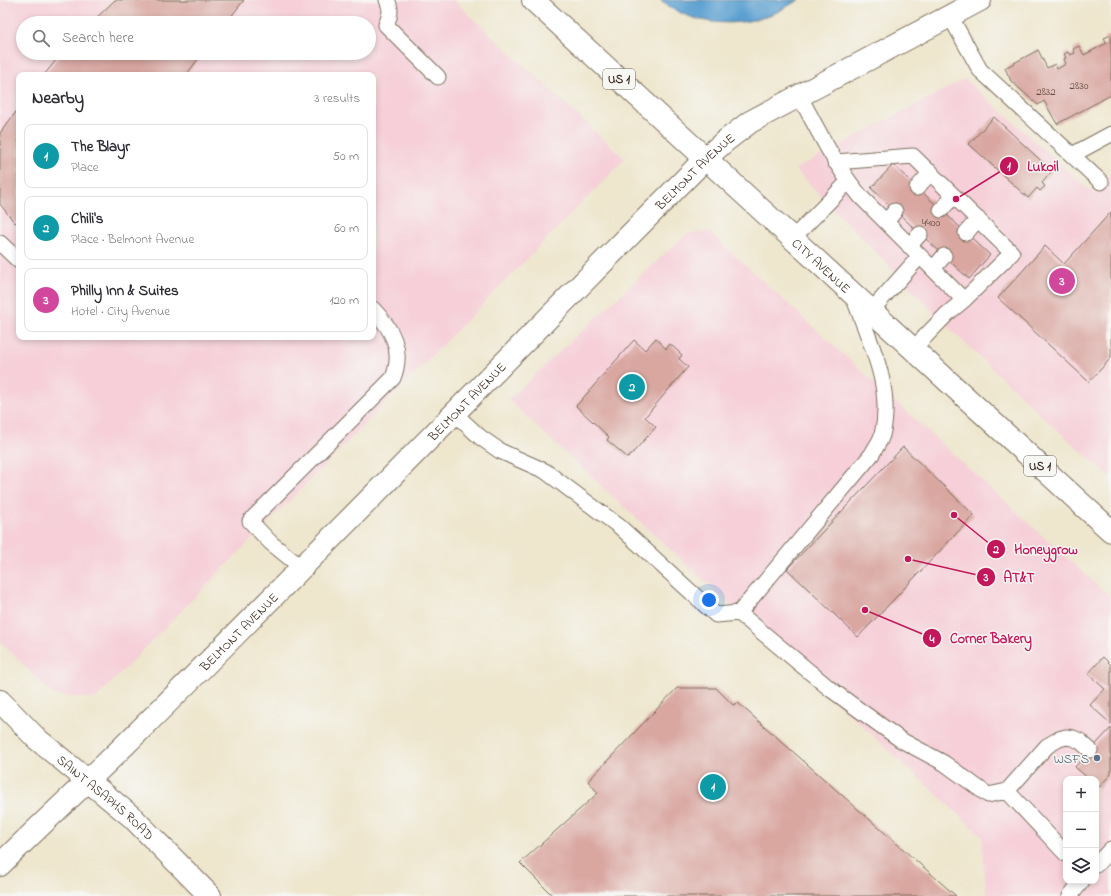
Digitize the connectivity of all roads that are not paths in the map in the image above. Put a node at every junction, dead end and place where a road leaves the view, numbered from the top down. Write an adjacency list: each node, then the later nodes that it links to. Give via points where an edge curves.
1 (387, 0): 5 (lane, via 390,15 386,25)
2 (533, 0): 9 (main road, CITY AVENUE / US 1)
3 (980, 0): 4 (main road, BELMONT AVENUE)
4 (950, 16): 6 (main road, BELMONT AVENUE); 8 (lane, via 980,70)
5 (438, 77)
6 (799, 96): 9 (main road, BELMONT AVENUE, via 750,122); 10 (lane)
7 (1111, 134): 8 (lane)
8 (1072, 155): 13 (lane)
9 (705, 159): 20 (main road, CITY AVENUE / US 1); 31 (main road, BELMONT AVENUE)
10 (835, 162): 11 (lane, via 913,156); 12 (lane)
11 (931, 172): 14 (lane); 15 (lane)
12 (848, 182): 20 (lane); 22 (lane, via 891,216)
13 (1101, 182)
14 (917, 188)
15 (954, 196): 16 (lane); 17 (lane)
16 (942, 210)
17 (978, 220): 18 (lane); 27 (lane, via 1012,253)
18 (966, 233)
19 (920, 234): 22 (lane)
20 (792, 239): 26 (main road, CITY AVENUE / US 1)
21 (0, 243): 24 (lane)
22 (914, 251): 25 (lane); 28 (lane)
23 (944, 256): 25 (lane)
24 (16, 258)
25 (933, 269): 27 (lane)
26 (852, 294): 28 (main road, CITY AVENUE / US 1); 34 (lane, via 880,368 886,400 881,437 872,454)
27 (964, 300): 30 (lane)
28 (871, 311): 30 (main road, CITY AVENUE / US 1)
29 (376, 312): 33 (lane, via 393,335 398,352 397,369 393,378 250,521 271,543)
30 (913, 349): 32 (main road, CITY AVENUE / US 1)
31 (455, 414): 33 (main road, BELMONT AVENUE); 34 (lane, via 480,438 500,451 545,471 620,527 716,615)
32 (1111, 531)
33 (302, 568): 37 (main road, BELMONT AVENUE)
34 (739, 613): 38 (lane, via 830,688 902,740 944,763 988,795)
35 (0, 701): 37 (main road, SAINT ASAPHS ROAD, via 37,739)
36 (1090, 750): 38 (lane, via 1080,740 1073,738 1066,737 1052,742)
37 (87, 780): 42 (main road, BELMONT AVENUE); 44 (main road, SAINT ASAPHS ROAD, via 132,817)
38 (1007, 791): 40 (lane)
39 (1111, 849): 41 (lane)
40 (1063, 851)
41 (1099, 863)
42 (0, 865)
43 (1080, 884): 45 (lane)
44 (210, 896)
45 (1070, 896)

